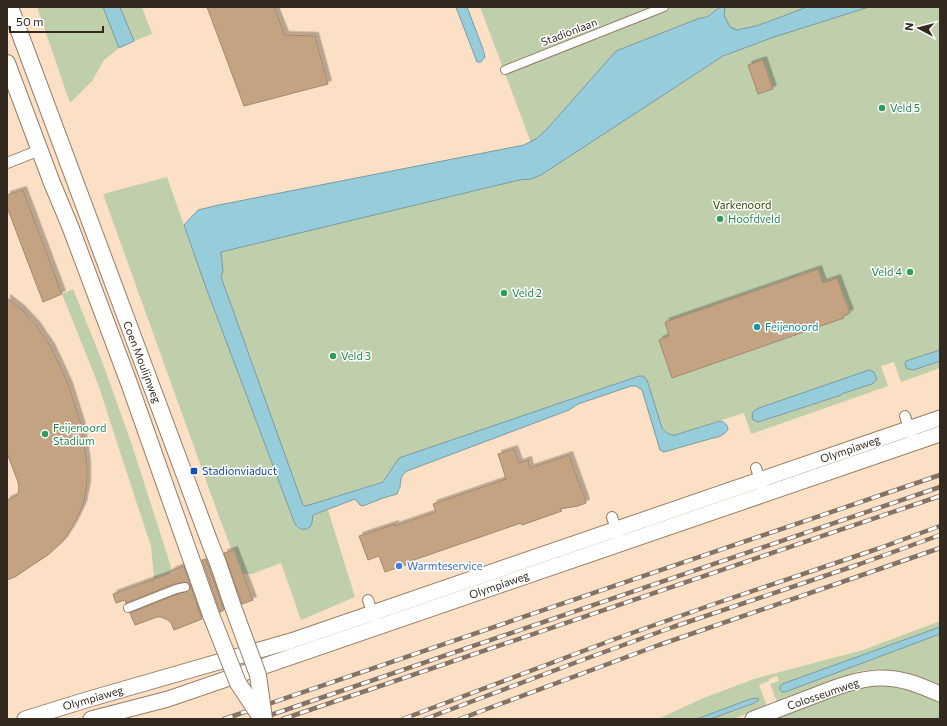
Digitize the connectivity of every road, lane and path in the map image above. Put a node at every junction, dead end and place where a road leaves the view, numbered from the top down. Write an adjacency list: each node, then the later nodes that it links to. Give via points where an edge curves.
1 (10, 7): 20 (main road, Coen Moulijnweg, bridge, via 258,675)
2 (664, 7): 4 (street, Stadionlaan)
3 (7, 63): 5 (main road, Coen Moulijnweg)
4 (505, 70)
5 (40, 150): 6 (street); 20 (main road, Coen Moulijnweg, bridge, via 129,383 211,615 238,683)
6 (7, 163)
7 (940, 418): 8 (main road, Olympiaweg)
8 (907, 422): 10 (street); 11 (main road, Olympiaweg)
9 (940, 434): 10 (main road, Olympiaweg)
10 (914, 443): 11 (main road, Olympiaweg)
11 (761, 481): 14 (main road, Olympiaweg)
12 (186, 587): 13 (street)
13 (128, 608)
14 (373, 613): 15 (main road, Olympiaweg, via 272,648); 17 (main road, Olympiaweg, via 278,662)
15 (161, 679): 17 (main road); 18 (main road, Olympiaweg)
16 (940, 694): 21 (main road, Colosseumweg, via 921,685 878,678 837,687)
17 (168, 699): 19 (main road, Olympiaweg)
18 (25, 719)
19 (91, 719)
20 (263, 719)
21 (753, 719)

